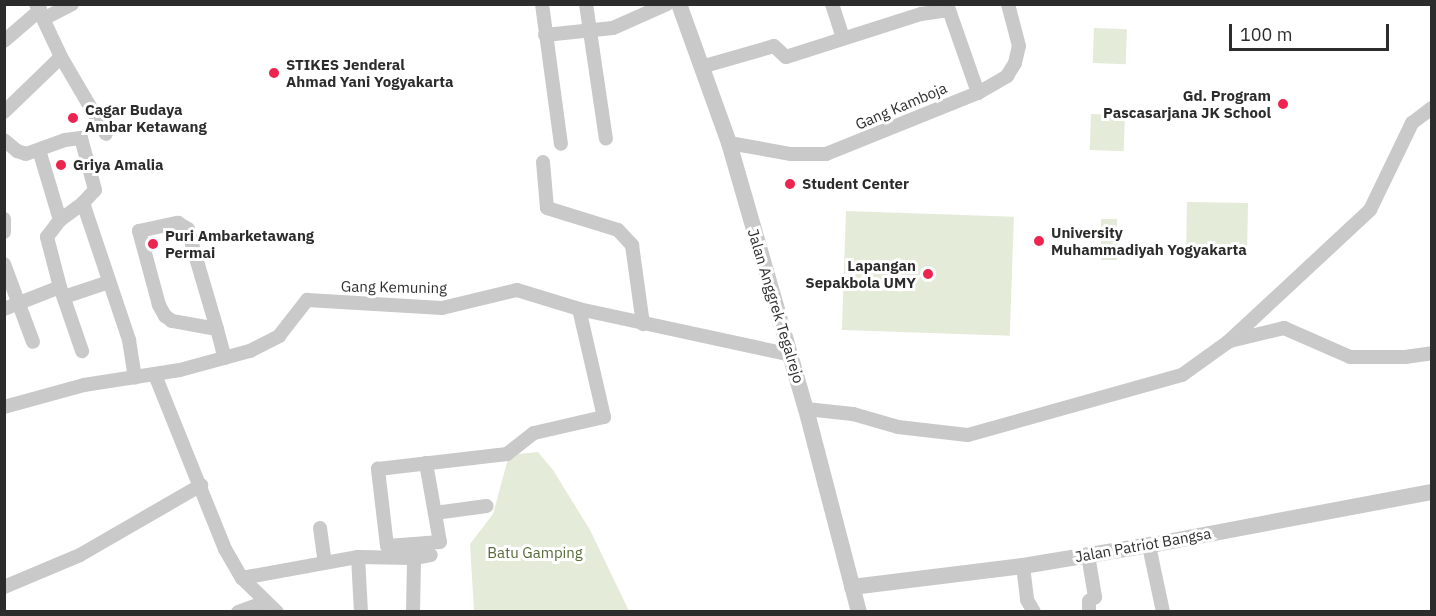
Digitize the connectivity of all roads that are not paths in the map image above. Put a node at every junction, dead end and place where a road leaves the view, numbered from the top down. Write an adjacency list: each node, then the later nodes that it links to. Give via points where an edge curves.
1 (72, 4): 9 (street)
2 (542, 4): 11 (street)
3 (586, 4): 10 (street)
4 (667, 4): 10 (street, via 622,25)
5 (679, 4): 15 (street, Jalan Anggrek Tegalrejo)
6 (832, 4): 12 (street)
7 (1008, 4): 16 (street, Gang Kamboja, via 1019,46 1015,63 1007,76)
8 (920, 9): 12 (street); 16 (street, via 949,10)
9 (40, 11): 13 (street); 14 (street)
10 (592, 30): 11 (street); 20 (street)
11 (545, 35): 23 (street)
12 (843, 38): 15 (street, via 786,57 774,46)
13 (4, 41)
14 (61, 57): 18 (street); 19 (street)
15 (701, 67): 22 (street, Jalan Anggrek Tegalrejo)
16 (978, 93): 22 (street, Gang Kamboja, via 826,154 791,154)
17 (1431, 108): 39 (street, via 1412,123 1370,210)
18 (4, 112)
19 (106, 134)
20 (606, 139)
21 (4, 140): 24 (street, via 22,154)
22 (729, 143): 42 (street, Jalan Anggrek Tegalrejo)
23 (561, 144)
24 (39, 150): 26 (street, via 78,136 83,140 95,190); 28 (street)
25 (543, 162): 36 (street, via 547,208 618,230 632,245)
26 (83, 203): 28 (street); 31 (street)
27 (4, 219): 29 (street)
28 (60, 220): 32 (street, via 50,231 47,242)
29 (4, 232)
30 (4, 264): 33 (street)
31 (109, 282): 32 (street); 45 (street, via 129,340)
32 (62, 292): 33 (street); 40 (street)
33 (19, 302): 34 (street); 38 (street)
34 (4, 309)
35 (579, 309): 36 (street, Gang Kemuning); 43 (street, Gang Kemuning, via 516,290 442,308 307,300 279,336); 48 (street, via 604,417 534,433 507,454)
36 (643, 324): 42 (street, Gang Kemuning)
37 (217, 329): 37 (street, via 172,321 165,316 139,231 178,223 188,229); 43 (street)
38 (33, 342)
39 (1228, 342): 41 (street, via 1284,328 1350,357); 47 (street, via 1179,376 968,435 898,427 853,414)
40 (82, 351)
41 (1431, 354)
42 (791, 355): 47 (street, Jalan Anggrek Tegalrejo)
43 (225, 358): 44 (street, Gang Kemuning)
44 (155, 375): 45 (street, Gang Kemuning); 49 (street)
45 (135, 378): 46 (street, Gang Kemuning, via 84,385)
46 (4, 407)
47 (806, 409): 63 (street, Jalan Anggrek Tegalrejo)
48 (426, 463): 52 (street); 52 (street, via 378,469 387,546 440,542)
49 (201, 485): 61 (street, via 225,549); 62 (street, via 80,555)
50 (1431, 492): 54 (street, Jalan Patriot Bangsa)
51 (487, 506): 52 (street)
52 (435, 513)
53 (320, 528): 59 (street)
54 (1149, 546): 56 (street, Jalan Patriot Bangsa); 72 (street)
55 (431, 555): 58 (street)
56 (1088, 555): 60 (street, Jalan Patriot Bangsa); 71 (street, via 1095,597 1089,601)
57 (358, 557): 58 (street); 59 (street); 67 (street)
58 (414, 558): 68 (street)
59 (325, 563): 61 (street)
60 (1023, 566): 63 (street, Jalan Patriot Bangsa); 70 (street, via 1027,600)
61 (242, 578): 64 (street)
62 (4, 587)
63 (852, 587): 69 (street, Jalan Anggrek Tegalrejo)
64 (265, 602): 65 (street); 66 (street)
65 (238, 612)
66 (277, 612)
67 (361, 612)
68 (413, 612)
69 (859, 612)
70 (1034, 612)
71 (1089, 612)
72 (1163, 612)

